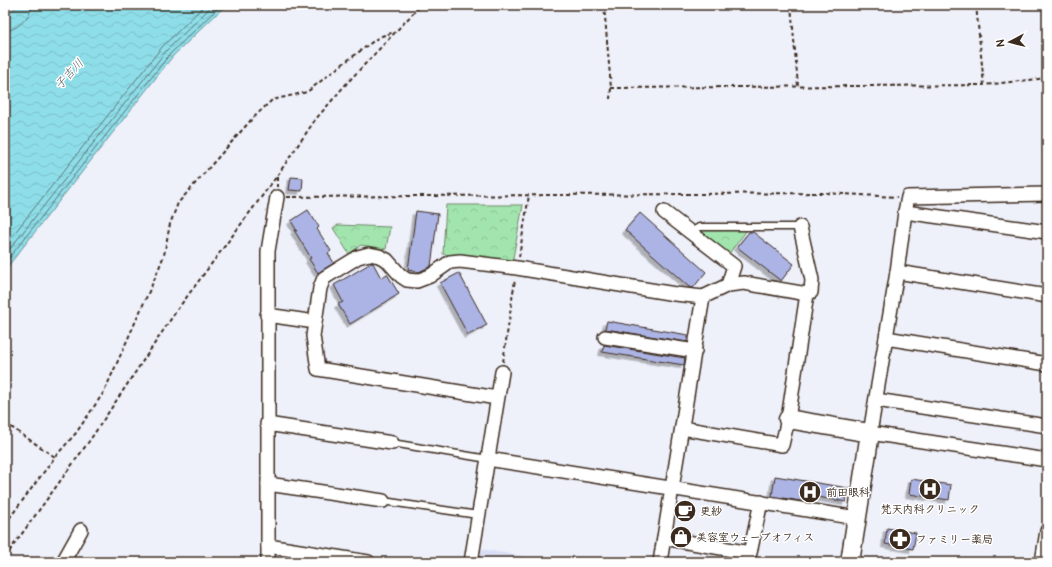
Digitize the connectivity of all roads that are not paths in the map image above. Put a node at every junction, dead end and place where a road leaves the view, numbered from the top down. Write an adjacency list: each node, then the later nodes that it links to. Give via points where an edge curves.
1 (1047, 194): 4 (street, via 908,197)
2 (277, 197): 13 (street, via 268,251)
3 (664, 212): 6 (street)
4 (905, 212): 7 (street); 8 (street)
5 (800, 227): 6 (lane, via 699,227); 10 (street, via 812,280 810,292)
6 (691, 232): 9 (street, via 734,266)
7 (1047, 232)
8 (897, 272): 11 (street); 16 (street)
9 (728, 285): 10 (street, via 744,283); 12 (street)
10 (807, 294): 22 (street)
11 (1047, 296)
12 (703, 297): 14 (street, via 460,261 450,262 430,276 417,281 407,280 387,260 369,254 358,257 324,278); 17 (street)
13 (267, 315): 14 (street); 23 (street)
14 (315, 322): 20 (street, via 313,336 318,369)
15 (605, 337): 17 (street)
16 (886, 338): 18 (street); 21 (street)
17 (695, 351): 25 (street)
18 (1047, 364)
19 (502, 372): 20 (street)
20 (497, 398): 28 (street)
21 (876, 400): 24 (street); 26 (street)
22 (788, 418): 25 (street, via 782,445); 26 (street)
23 (267, 424): 27 (street); 30 (street)
24 (1047, 426)
25 (682, 428): 31 (street)
26 (870, 432): 29 (street); 35 (street)
27 (392, 444): 28 (lane)
28 (488, 459): 31 (street); 34 (street)
29 (1047, 460)
30 (268, 484): 32 (street); 39 (street)
31 (671, 487): 33 (street); 38 (street)
32 (383, 501): 34 (lane)
33 (761, 502): 35 (street); 38 (street, via 750,553)
34 (478, 515): 43 (street)
35 (857, 518): 45 (street)
36 (81, 530): 40 (street)
37 (1047, 531): 46 (street)
38 (664, 538): 44 (street)
39 (268, 546): 41 (street); 42 (street)
40 (63, 562)
41 (268, 562)
42 (368, 562)
43 (470, 562)
44 (660, 562)
45 (850, 562)
46 (1042, 562)

